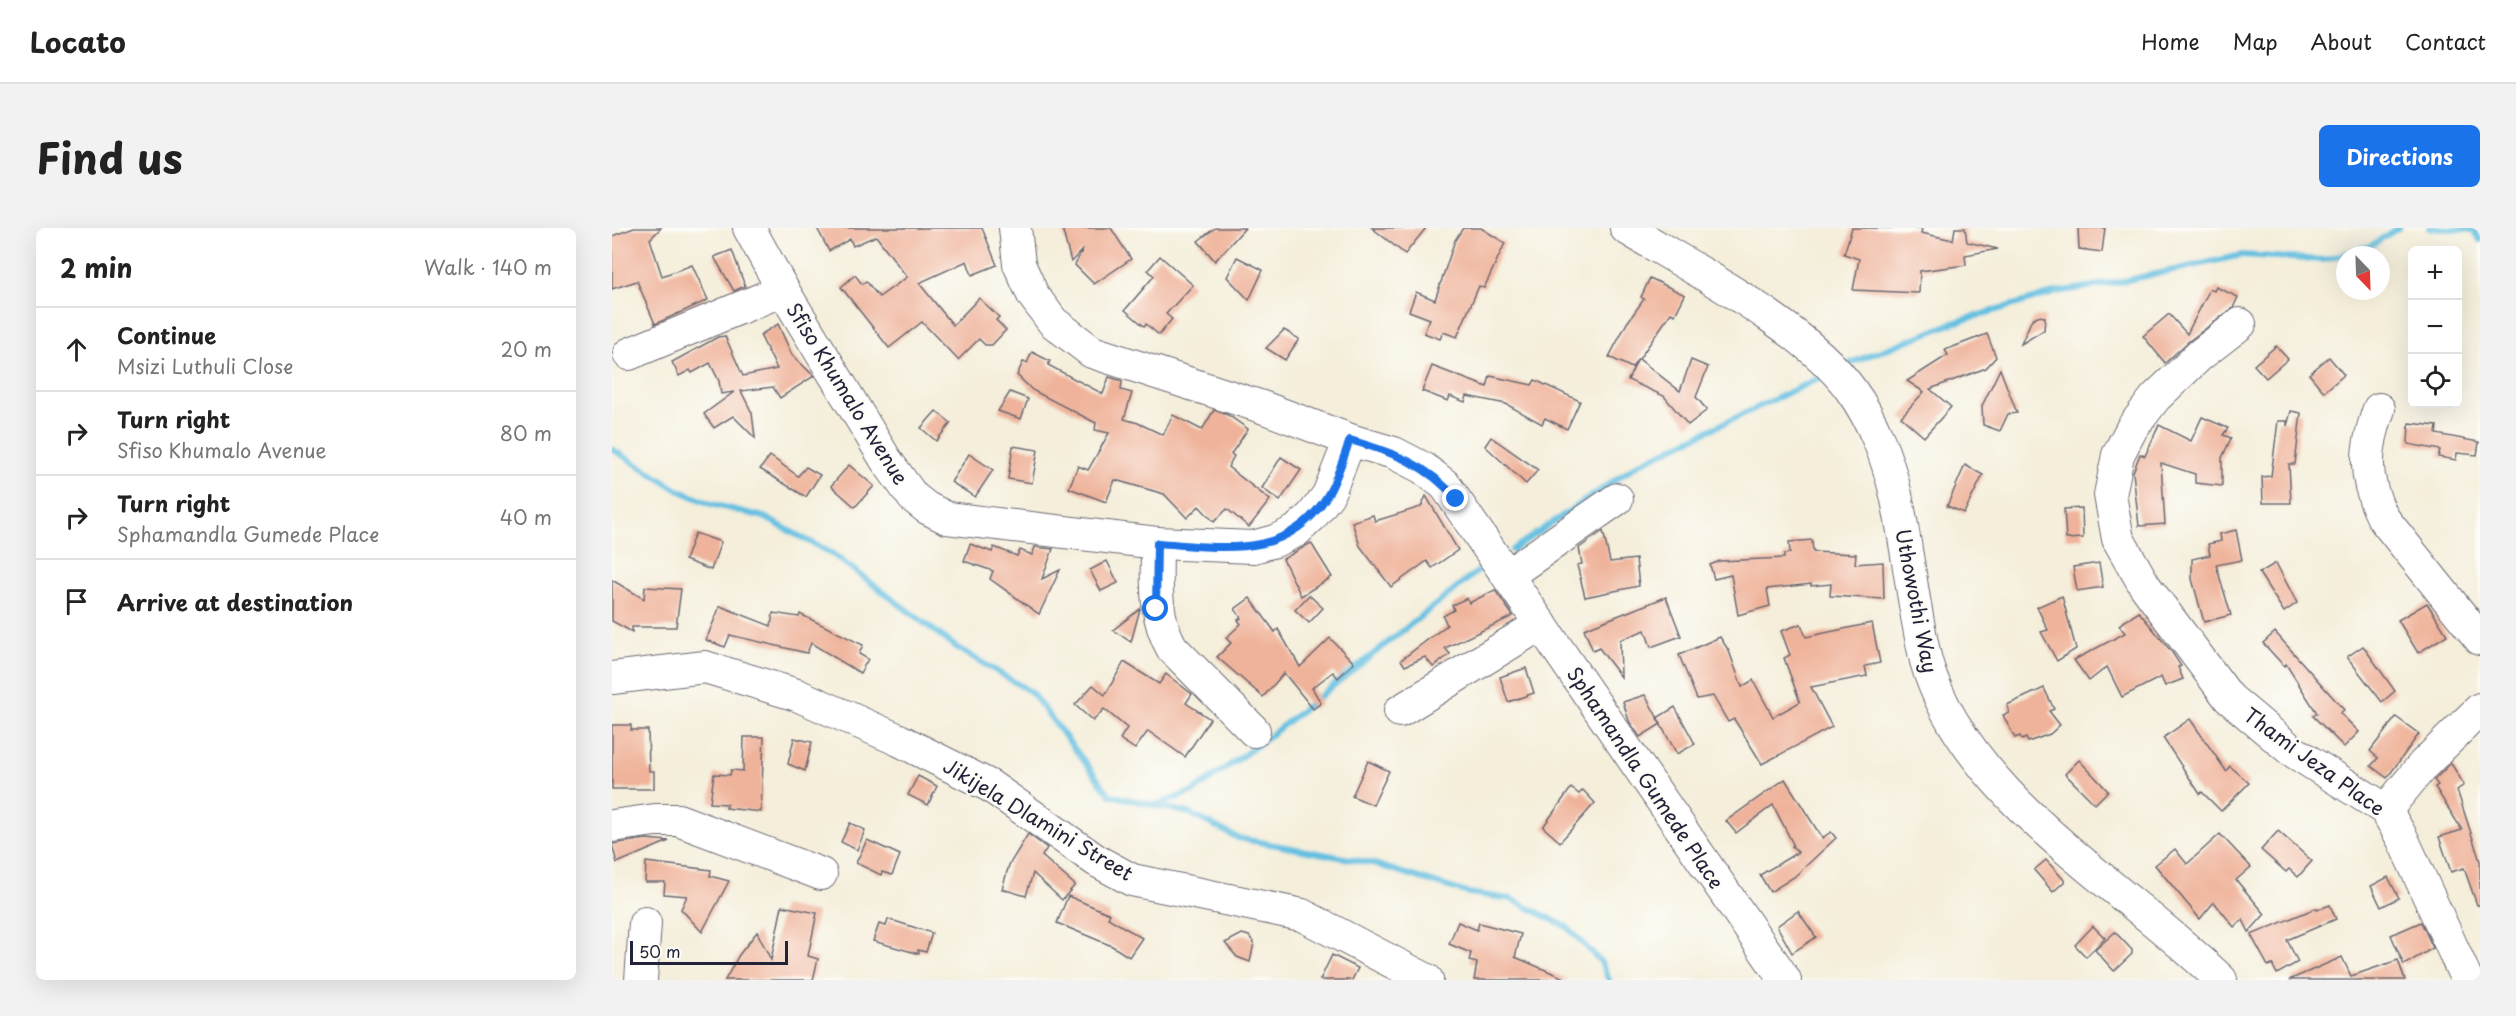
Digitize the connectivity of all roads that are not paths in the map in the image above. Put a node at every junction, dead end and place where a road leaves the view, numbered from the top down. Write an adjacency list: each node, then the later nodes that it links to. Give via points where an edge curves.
1 (749, 228): 4 (street, Sfiso Khumalo Avenue)
2 (1015, 228): 8 (street, Sphamandla Gumede Place, via 1019,264 1033,295 1053,322 1092,352)
3 (1626, 228): 25 (street, Uthowothi Way, via 1772,318 1832,368 1851,390 1879,441 1896,494 1926,662 1932,683 1960,736 2004,790 2040,825)
4 (783, 290): 6 (street); 10 (street, Sfiso Khumalo Avenue, via 886,460 913,497 927,508 947,518)
5 (2240, 324): 18 (street, Thami Jeza Place, via 2200,356 2138,418 2118,455 2110,495 2118,539 2145,586 2229,698 2291,750)
6 (629, 354)
7 (2379, 409): 13 (street, via 2366,449 2367,471 2377,507)
8 (1350, 440): 10 (street, Sfiso Khumalo Avenue, via 1328,495 1296,531 1253,547); 11 (street, Sphamandla Gumede Place, via 1394,453 1445,485)
9 (1617, 499): 11 (street)
10 (1157, 543): 17 (street, via 1156,609 1164,634 1172,648)
11 (1508, 575): 12 (street, Sphamandla Gumede Place)
12 (1541, 624): 16 (street); 24 (street, Sphamandla Gumede Place)
13 (2480, 639)
14 (612, 678): 23 (street, Jikijela Dlamini Street, via 705,667 797,695 990,786 1097,861 1132,880 1302,915)
15 (2480, 709): 18 (street, via 2423,765)
16 (1400, 711)
17 (1254, 731)
18 (2386, 810): 26 (street, Thami Jeza Place)
19 (612, 826): 20 (street, via 678,820)
20 (821, 874)
21 (645, 923): 22 (street)
22 (641, 980)
23 (1427, 980)
24 (1785, 980)
25 (2221, 980)
26 (2467, 980)

